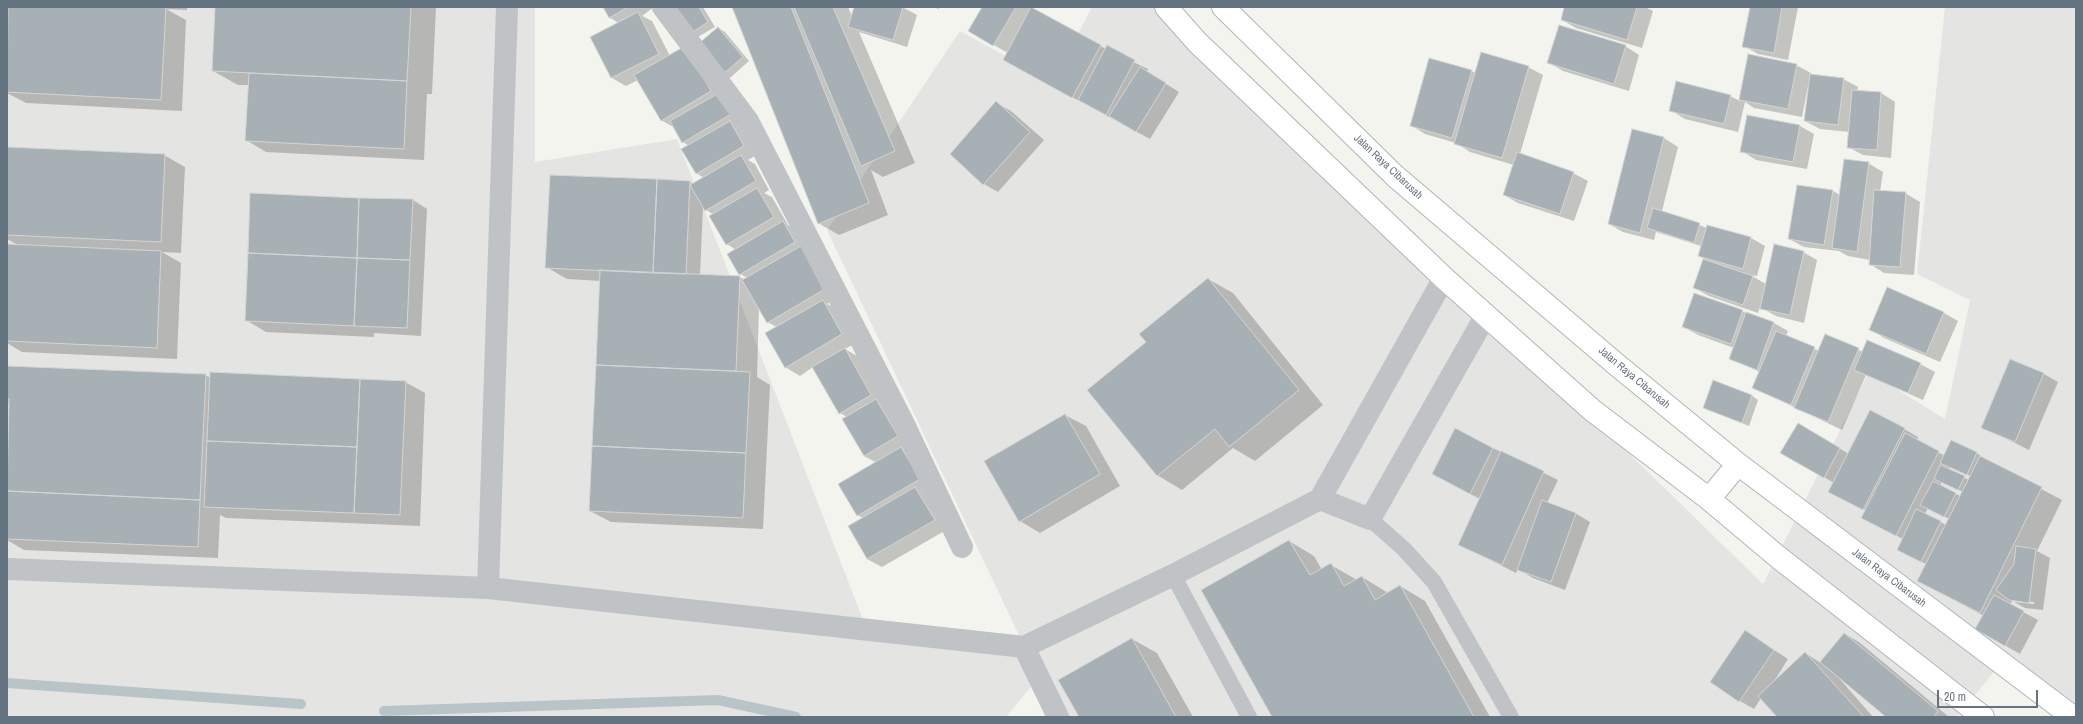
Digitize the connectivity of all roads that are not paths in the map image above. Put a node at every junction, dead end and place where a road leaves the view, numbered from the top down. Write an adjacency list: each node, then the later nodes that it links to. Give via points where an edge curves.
1 (507, 7): 14 (street)
2 (663, 7): 11 (street, via 748,120 902,420)
3 (1166, 7): 5 (main road, via 1197,42)
4 (1223, 7): 7 (main road, Jalan Raya Cibarusah, via 1395,176)
5 (1444, 278): 6 (main road); 8 (street)
6 (1486, 315): 9 (main road, via 1592,410); 10 (street)
7 (1738, 464): 9 (main road); 20 (main road, Jalan Raya Cibarusah)
8 (1320, 499): 10 (street); 13 (street)
9 (1709, 499): 19 (main road, via 1778,557)
10 (1370, 519): 18 (lane, via 1404,549 1434,582)
11 (962, 547)
12 (7, 570): 14 (street)
13 (1173, 575): 15 (street); 17 (lane)
14 (488, 588): 15 (street)
15 (1024, 647): 16 (street)
16 (1058, 717)
17 (1249, 717)
18 (1511, 717)
19 (1983, 717)
20 (2073, 717)

